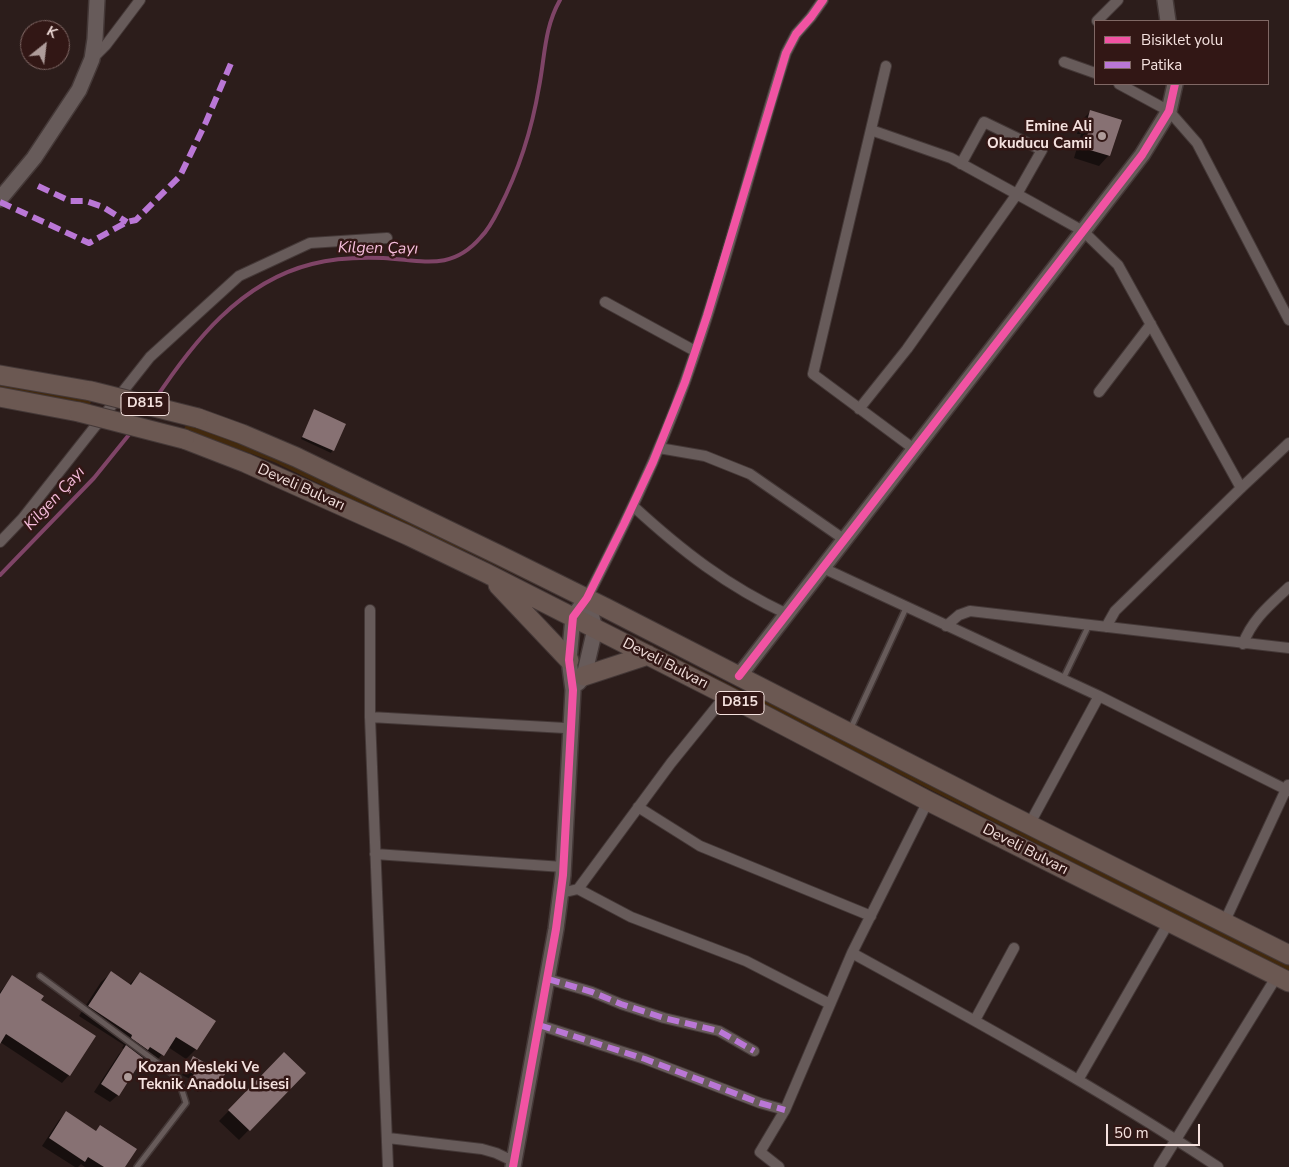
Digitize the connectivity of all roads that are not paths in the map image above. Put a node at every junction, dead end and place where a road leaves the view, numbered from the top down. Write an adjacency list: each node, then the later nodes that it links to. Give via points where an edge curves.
1 (97, 0): 8 (street)
2 (140, 0): 8 (street)
3 (823, 0): 24 (street, via 796,34 786,54)
4 (1118, 0): 6 (street)
5 (1165, 0): 7 (street)
6 (1099, 20)
7 (1168, 20)
8 (92, 60): 18 (street, via 79,90 34,158)
9 (1064, 62): 11 (street)
10 (886, 66): 15 (street)
11 (1094, 73)
12 (1121, 85): 14 (street)
13 (1175, 85): 14 (street)
14 (1169, 111): 19 (street, via 1142,155); 22 (street, via 1197,143)
15 (871, 130): 16 (street); 28 (street, via 813,374)
16 (961, 164): 17 (street); 17 (street, via 984,122 1042,150)
17 (1017, 194): 19 (street); 28 (street, via 907,349)
18 (0, 199)
19 (1083, 231): 23 (street, via 1118,265); 31 (street)
20 (387, 238): 35 (street, via 310,243 239,276 150,357 22,519)
21 (606, 302): 24 (street)
22 (1289, 320)
23 (1151, 324): 26 (street); 32 (street)
24 (696, 351): 30 (street)
25 (0, 375): 39 (highway, Develi Bulvarı / D815, bridge, via 91,391 198,418 242,434)
26 (1099, 392)
27 (0, 397): 37 (highway, Develi Bulvarı / D815, bridge, via 79,412 184,439 246,463)
28 (859, 409): 31 (street)
29 (1289, 443): 32 (street)
30 (659, 448): 33 (street); 34 (street, via 705,456 750,474)
31 (914, 449): 34 (street)
32 (1241, 488): 46 (street, via 1115,611)
33 (633, 506): 39 (street); 42 (street, via 699,563 757,600)
34 (844, 540): 36 (street)
35 (0, 542)
36 (823, 568): 40 (street); 42 (street)
37 (486, 573): 43 (highway, Develi Bulvarı / D815); 51 (highway)
38 (1289, 587): 48 (street, via 1256,619)
39 (587, 598): 43 (street); 47 (street); 52 (highway, Develi Bulvarı / D815)
40 (906, 608): 45 (street); 59 (lane)
41 (370, 610): 57 (street)
42 (787, 614): 52 (street)
43 (573, 617): 47 (highway, Develi Bulvarı / D815); 51 (street)
44 (1089, 625): 45 (street, via 970,611); 46 (street); 53 (lane)
45 (946, 626): 53 (street)
46 (1106, 627): 48 (street)
47 (595, 629): 50 (highway, Develi Bulvarı / D815); 54 (street)
48 (1243, 644): 49 (street)
49 (1289, 648)
50 (648, 656): 54 (highway); 55 (highway, Develi Bulvarı / D815)
51 (569, 660): 54 (street)
52 (739, 676): 59 (highway, Develi Bulvarı / D815)
53 (1063, 679): 56 (street)
54 (578, 683): 58 (street)
55 (726, 695): 61 (highway, Develi Bulvarı / D815); 62 (street)
56 (1099, 696): 60 (street); 63 (street)
57 (370, 717): 58 (street); 64 (street)
58 (570, 730): 65 (street)
59 (849, 733): 63 (highway, Develi Bulvarı / D815)
60 (1288, 788): 70 (street)
61 (928, 801): 68 (street); 69 (highway, Develi Bulvarı / D815)
62 (638, 807): 66 (street); 68 (street, via 700,846)
63 (1029, 825): 70 (highway, Develi Bulvarı / D815)
64 (375, 854): 65 (street); 83 (street)
65 (563, 867): 67 (street)
66 (578, 889): 67 (street); 77 (street, via 631,916 746,961)
67 (561, 893): 75 (street)
68 (870, 916): 72 (street)
69 (1169, 922): 76 (highway, Develi Bulvarı / D815); 81 (street)
70 (1224, 922): 73 (highway, Develi Bulvarı / D815)
71 (1014, 948): 78 (street)
72 (852, 953): 77 (street); 78 (street)
73 (1289, 955)
74 (40, 976): 86 (lane, via 178,1078 186,1103)
75 (548, 979): 79 (street); 80 (street, via 664,1018 718,1031)
76 (1283, 979): 84 (street)
77 (830, 1004): 82 (street)
78 (975, 1020): 81 (street)
79 (539, 1025): 82 (street); 85 (street)
80 (754, 1051)
81 (1078, 1080): 84 (street)
82 (785, 1110): 88 (street, via 760,1152)
83 (388, 1138): 85 (street, via 482,1149 496,1152); 87 (street)
84 (1176, 1139): 89 (street); 90 (street)
85 (518, 1165)
86 (137, 1167)
87 (388, 1167)
88 (779, 1167)
89 (1158, 1167)
90 (1218, 1167)

